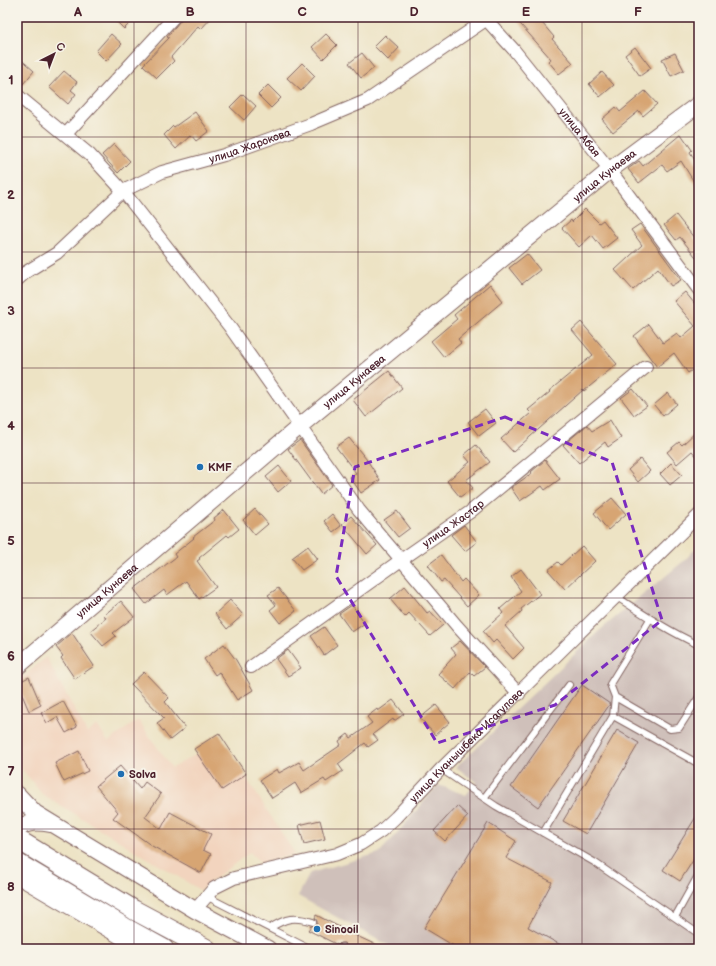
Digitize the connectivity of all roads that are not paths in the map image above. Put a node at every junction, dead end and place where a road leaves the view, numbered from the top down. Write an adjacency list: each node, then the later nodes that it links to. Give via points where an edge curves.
1 (174, 17): 5 (street)
2 (487, 18): 6 (street, улица Абая); 7 (street, улица Жарокова, via 368,100 311,124 224,155 162,172)
3 (17, 95): 5 (street)
4 (699, 104): 6 (main road, улица Кунаева)
5 (66, 134): 7 (street, via 90,155)
6 (610, 170): 9 (street, улица Абая); 11 (main road, улица Кунаева)
7 (123, 191): 8 (street, улица Жарокова, via 57,253); 11 (street, via 229,326)
8 (17, 280)
9 (699, 290)
10 (646, 367): 13 (street, улица Жастар, via 470,512)
11 (300, 426): 13 (street, via 359,510); 17 (main road, улица Кунаева)
12 (699, 515): 14 (street, улица Куанышбека Исагулова)
13 (401, 560): 18 (street, улица Жастар); 20 (street)
14 (617, 597): 15 (lane); 20 (street, улица Куанышбека Исагулова)
15 (650, 618): 16 (lane); 21 (lane, via 610,684)
16 (699, 645)
17 (17, 667)
18 (251, 668)
19 (569, 685): 27 (lane)
20 (519, 694): 25 (street, улица Куанышбека Исагулова)
21 (614, 696): 22 (lane, via 670,729 679,728); 23 (lane)
22 (699, 696)
23 (613, 716): 24 (lane); 30 (lane)
24 (699, 764)
25 (441, 769): 27 (lane); 35 (street, улица Куанышбека Исагулова, via 396,817 361,844 337,854 234,878 214,888)
26 (17, 794): 28 (main road, via 36,813)
27 (484, 798): 30 (lane)
28 (53, 824): 29 (main road, via 34,822); 36 (main road)
29 (17, 829)
30 (543, 833): 37 (lane, via 594,862)
31 (17, 839): 43 (highway, via 134,910)
32 (17, 863): 42 (highway)
33 (699, 874): 37 (lane)
34 (17, 875): 41 (main road)
35 (206, 896): 36 (street, улица Куанышбека Исагулова); 39 (lane)
36 (195, 910): 44 (main road)
37 (675, 917): 40 (lane)
38 (312, 922): 39 (lane, via 302,918 283,920)
39 (270, 928): 45 (lane)
40 (699, 934)
41 (143, 949)
42 (164, 949)
43 (207, 949)
44 (268, 949)
45 (310, 949)

